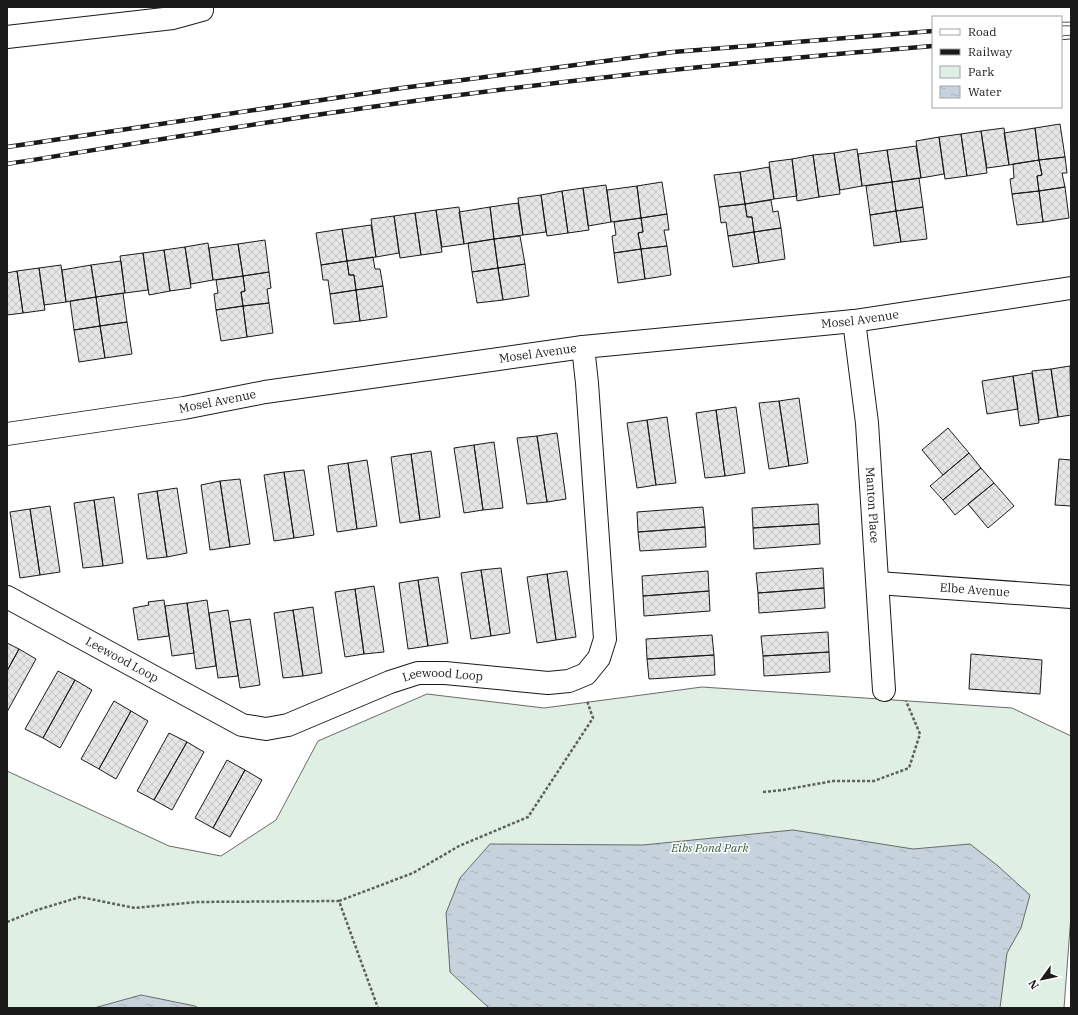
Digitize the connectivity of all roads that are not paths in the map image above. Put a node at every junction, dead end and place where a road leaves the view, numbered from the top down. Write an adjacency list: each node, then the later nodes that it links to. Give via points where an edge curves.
1 (202, 10): 2 (street, via 173,18)
2 (7, 37)
3 (1071, 288): 4 (street, Mosel Avenue)
4 (854, 321): 5 (street, Mosel Avenue); 7 (street, Manton Place, via 867,423)
5 (583, 347): 6 (street, Mosel Avenue, via 265,392 184,408); 8 (street, Leewood Loop, via 605,639 599,658 586,674 569,681 548,683 445,673 418,673 390,682 288,725 266,729 242,725)
6 (7, 434)
7 (878, 583): 9 (street, Elbe Avenue); 10 (street, Manton Place)
8 (7, 597)
9 (1071, 597)
10 (884, 684)

